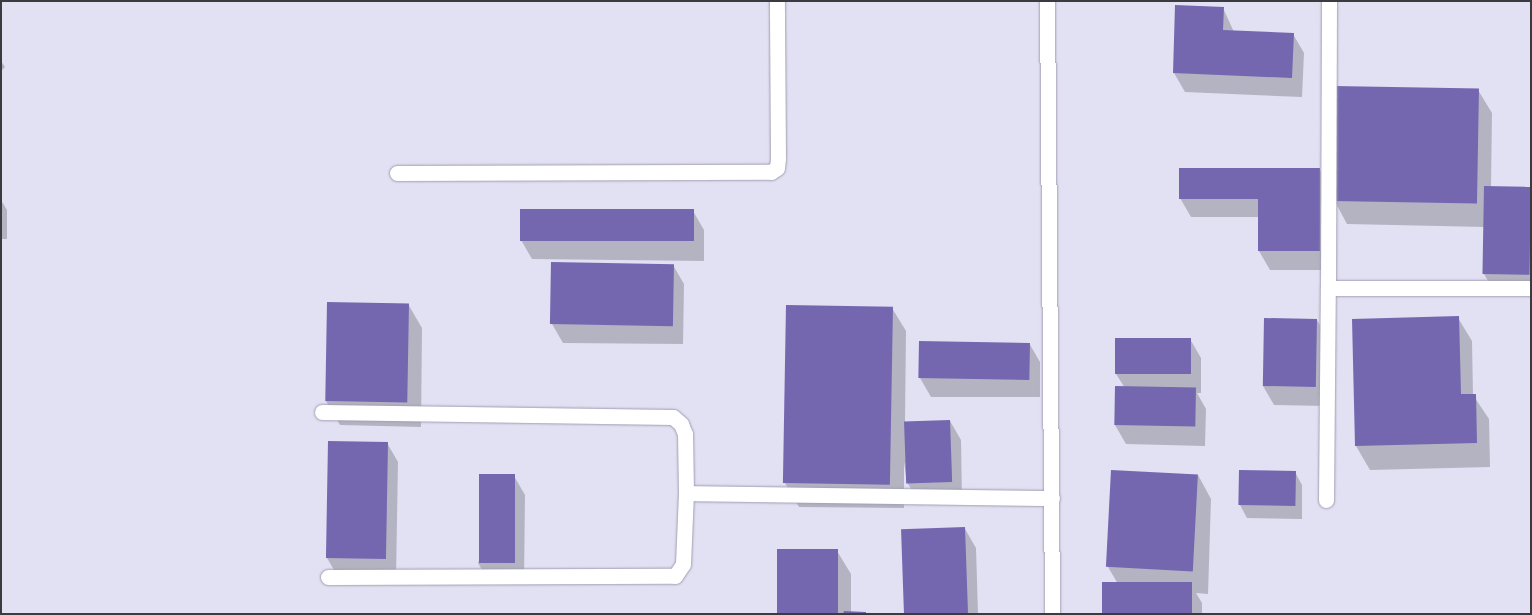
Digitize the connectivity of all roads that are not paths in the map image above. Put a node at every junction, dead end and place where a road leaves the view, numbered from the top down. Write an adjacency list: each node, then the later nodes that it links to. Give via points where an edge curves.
1 (777, 1): 4 (lane, via 778,158 777,168 771,172)
2 (1047, 1): 9 (lane)
3 (1329, 1): 5 (lane)
4 (397, 173)
5 (1328, 288): 6 (lane); 10 (lane)
6 (1531, 288)
7 (322, 412): 8 (lane, via 673,417 682,424 685,434)
8 (686, 493): 9 (lane); 11 (lane, via 682,564 675,576)
9 (1052, 498): 12 (lane)
10 (1326, 500)
11 (328, 577)
12 (1052, 614)

